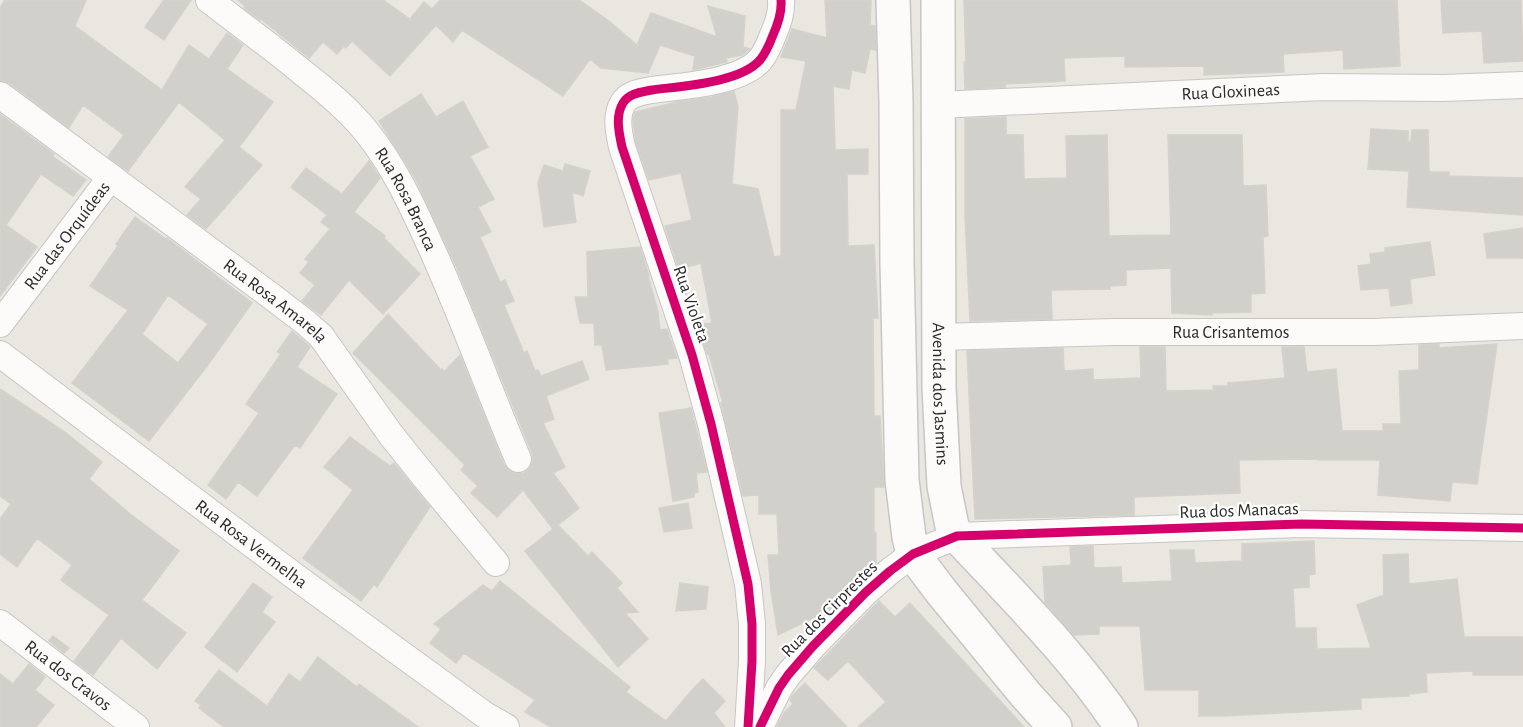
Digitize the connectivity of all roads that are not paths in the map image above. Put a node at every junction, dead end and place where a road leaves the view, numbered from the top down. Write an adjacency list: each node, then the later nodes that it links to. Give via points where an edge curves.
1 (781, 0): 21 (street, Rua Violeta, via 778,23 760,60 732,76 636,93 624,100 618,127 621,147 692,355 748,584 752,624)
2 (893, 0): 16 (street, via 902,480)
3 (938, 0): 7 (street, Avenida dos Jasmins)
4 (220, 3): 13 (street, Rua Rosa Branca, via 339,102 391,166 442,271)
5 (1523, 85): 7 (street, Rua Gloxineas, via 1324,87)
6 (0, 94): 8 (street, Rua Rosa Amarela)
7 (939, 105): 11 (street, Avenida dos Jasmins)
8 (111, 177): 9 (street, Rua das Orquídeas); 17 (street, Rua Rosa Amarela, via 321,336 391,435)
9 (0, 324)
10 (1523, 326): 11 (street, Rua Crisantemos, via 1374,332)
11 (939, 337): 15 (street, Avenida dos Jasmins, via 944,486)
12 (0, 354): 20 (street, Rua Rosa Vermelha, via 293,575)
13 (518, 459)
14 (1523, 528): 15 (street, Rua dos Manacas, via 1302,524)
15 (957, 536): 16 (street, Rua dos Cirprestes); 24 (street, Avenida dos Jasmins, via 1079,669)
16 (913, 554): 22 (street, Rua dos Cirprestes, via 866,592 813,646 779,688); 23 (street)
17 (496, 563)
18 (0, 623): 19 (street, Rua dos Cravos)
19 (136, 727)
20 (506, 727)
21 (748, 727)
22 (760, 727)
23 (1055, 727)
24 (1121, 727)

